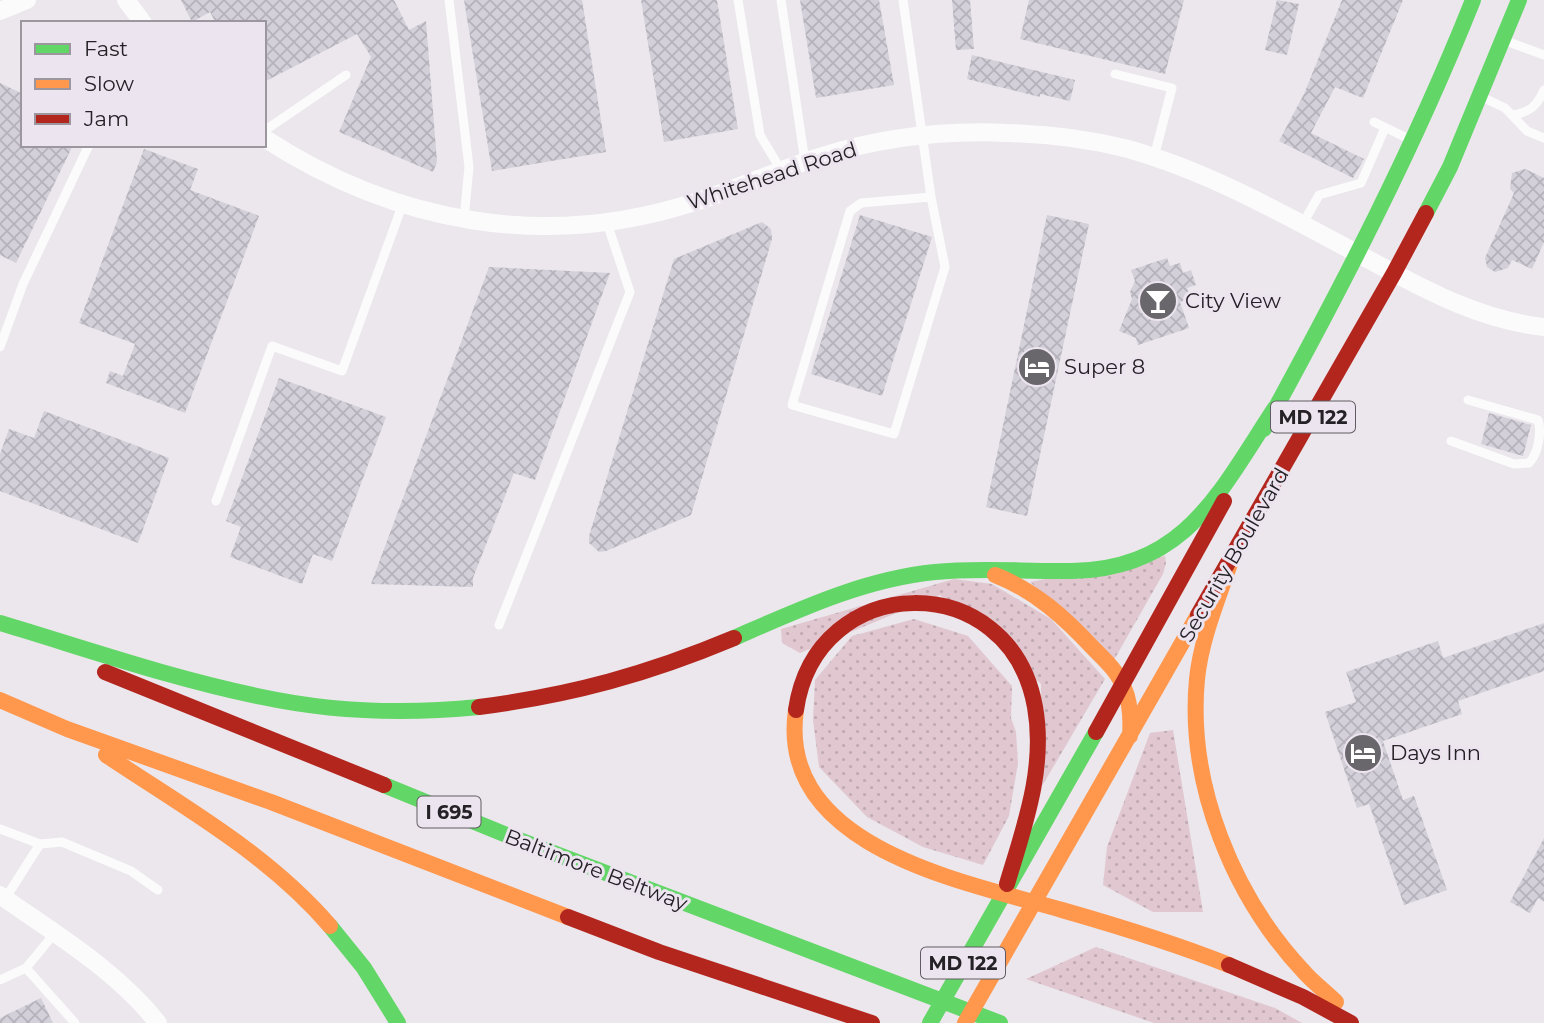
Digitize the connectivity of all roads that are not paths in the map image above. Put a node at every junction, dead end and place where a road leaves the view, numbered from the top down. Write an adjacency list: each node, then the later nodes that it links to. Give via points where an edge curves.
1 (126, 0): 8 (street)
2 (449, 0): 29 (lane, via 469,167)
3 (738, 0): 26 (lane, via 760,135)
4 (781, 0): 25 (lane)
5 (903, 0): 19 (lane)
6 (1473, 0): 22 (main road, Security Boulevard / MD 122)
7 (1519, 0): 9 (main road, Security Boulevard / MD 122)
8 (142, 21)
9 (1504, 40): 10 (lane); 14 (main road, Security Boulevard / MD 122)
10 (1544, 55)
11 (1115, 74): 24 (lane, via 1172,88)
12 (346, 75): 18 (lane)
13 (1543, 93): 15 (lane, via 1534,107)
14 (1480, 96): 15 (lane); 33 (main road, Security Boulevard / MD 122, via 1450,167)
15 (1513, 115): 20 (lane, via 1527,131)
16 (1374, 122): 17 (lane)
17 (1385, 128): 22 (lane); 31 (lane, via 1364,184 1319,195)
18 (266, 130)
19 (924, 135): 24 (street, Whitehead Road, via 1045,135); 25 (street, Whitehead Road); 27 (lane)
20 (1544, 138)
21 (266, 139): 28 (street, Whitehead Road, via 336,180)
22 (1414, 141): 32 (main road, Security Boulevard / MD 122, via 1382,193)
23 (88, 147): 35 (lane, via 23,284)
24 (1154, 157): 31 (street, Whitehead Road, via 1228,187)
25 (805, 162): 26 (street, Whitehead Road)
26 (781, 170): 30 (street, Whitehead Road, via 698,201)
27 (931, 197): 27 (lane, via 945,267 894,434 792,405 850,211 862,203)
28 (402, 206): 29 (street, Whitehead Road); 39 (lane, via 342,371 272,345)
29 (464, 220): 30 (street, Whitehead Road, via 531,226)
30 (607, 223): 43 (lane, via 629,292)
31 (1302, 225): 32 (street, Whitehead Road)
32 (1359, 254): 33 (street, Whitehead Road); 37 (main road, Security Boulevard / MD 122)
33 (1394, 273): 34 (street, Whitehead Road, via 1468,309); 40 (main road, Security Boulevard / MD 122)
34 (1544, 327)
35 (0, 347)
36 (1468, 400): 38 (lane, via 1538,420 1541,428 1534,459 1514,464)
37 (1275, 408): 41 (main road, via 1195,523 1148,556 1091,572); 45 (main road, Security Boulevard / MD 122)
38 (1451, 441)
39 (216, 501)
40 (1231, 561): 48 (main road, Security Boulevard / MD 122); 65 (main road, via 1202,648 1197,681 1197,732 1211,808 1242,884 1266,922 1326,994)
41 (980, 570): 42 (main road, via 944,570 871,584 691,656 603,684 492,705 435,710 315,706 215,687); 45 (main road, via 1010,580 1047,603)
42 (0, 623)
43 (499, 625)
44 (0, 629): 63 (main road, Baltimore Beltway / I 695, via 514,838)
45 (1124, 684): 48 (main road, via 1131,707); 51 (main road, Security Boulevard / MD 122)
46 (0, 700): 47 (main road, I 695)
47 (67, 729): 59 (main road, via 226,832 288,883 359,961); 60 (main road, I 695, via 659,952)
48 (1130, 736): 62 (main road, Security Boulevard / MD 122)
49 (0, 829): 50 (lane)
50 (40, 844): 52 (lane, via 62,842 131,871); 53 (lane)
51 (1007, 884): 61 (main road, Security Boulevard / MD 122); 64 (main road, via 1032,797 1037,761 1034,701 1022,667 1005,640 987,624 945,604 895,602 869,610 827,640 812,660 795,700 795,747 803,773 816,796 841,821 906,863 1188,948 1240,967)
52 (158, 890)
53 (3, 897): 54 (street)
54 (54, 934): 55 (lane); 58 (street, via 102,967)
55 (26, 968): 56 (lane); 57 (lane)
56 (0, 980)
57 (75, 1023)
58 (158, 1023)
59 (398, 1023)
60 (872, 1023)
61 (930, 1023)
62 (965, 1023)
63 (1000, 1023)
64 (1351, 1023)
65 (1362, 1023)

